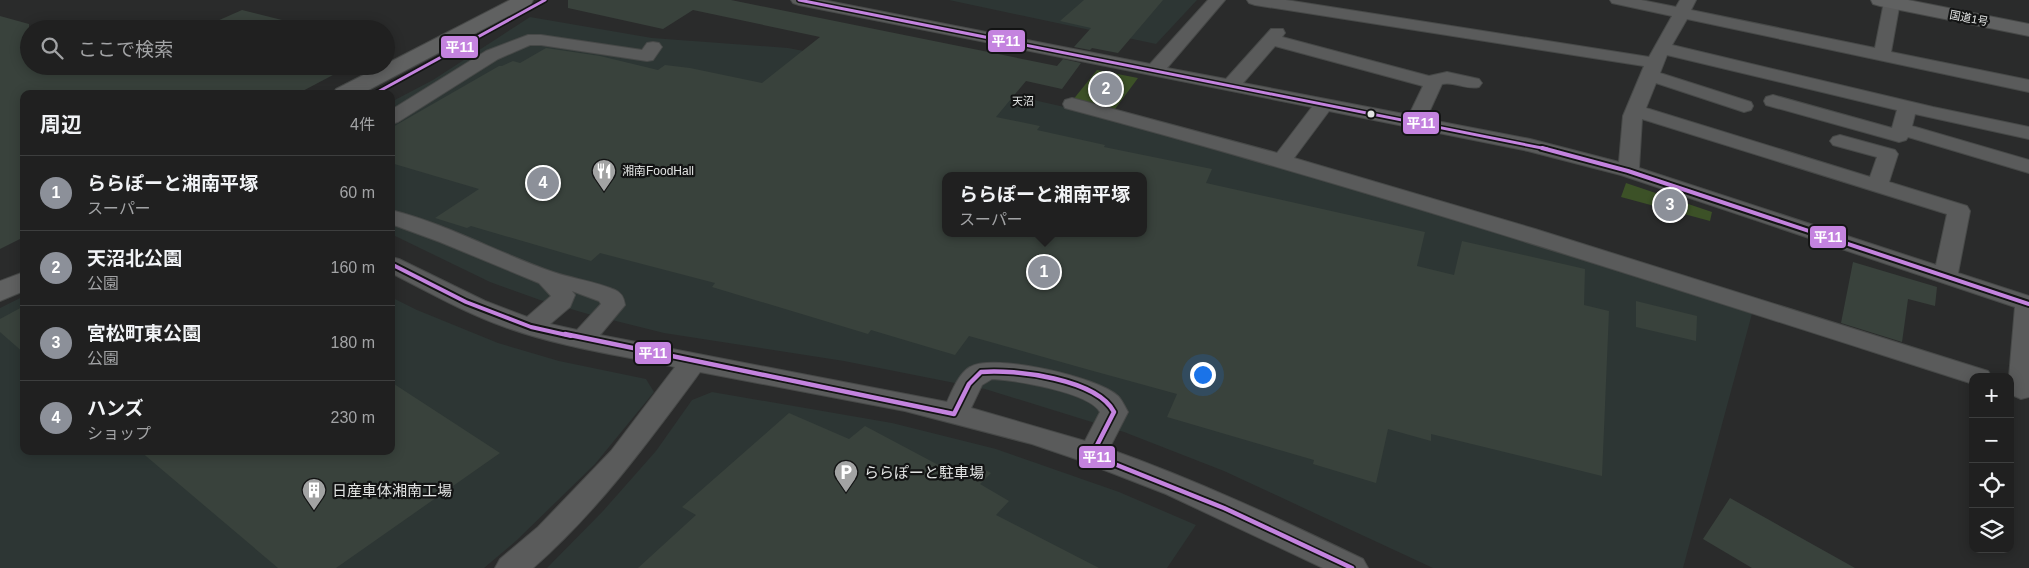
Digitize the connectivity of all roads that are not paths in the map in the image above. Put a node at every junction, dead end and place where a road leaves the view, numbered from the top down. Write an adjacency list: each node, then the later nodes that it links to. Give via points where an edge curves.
1 (524, 0): 15 (highway)
2 (545, 0): 23 (highway)
3 (799, 0): 16 (street)
4 (1217, 0): 16 (street)
5 (1256, 0): 14 (street)
6 (1618, 0): 9 (street)
7 (1929, 0): 10 (highway, 国道1号)
8 (1886, 1): 11 (highway, 国道1号); 13 (street)
9 (1685, 6): 13 (street); 14 (street)
10 (2029, 20)
11 (2029, 30)
12 (653, 47): 30 (street, via 647,56 528,40 492,55)
13 (1882, 55): 21 (street)
14 (1656, 62): 27 (street); 28 (street); 29 (street)
15 (395, 67)
16 (1155, 70): 20 (street)
17 (380, 75): 22 (highway)
18 (1430, 82): 19 (street, via 1447,77); 20 (street, via 1275,36); 31 (street, via 1433,83)
19 (1473, 83)
20 (1230, 86): 26 (street)
21 (2029, 86)
22 (352, 90)
23 (381, 90)
24 (1773, 101): 32 (street, via 1899,136)
25 (1072, 104): 35 (street)
26 (1324, 104): 31 (street); 35 (street)
27 (1744, 106)
28 (1908, 107): 32 (street); 33 (street)
29 (1637, 111): 37 (street, via 1633,116); 38 (street)
30 (395, 116)
31 (1415, 122): 37 (street, via 1530,145)
32 (1901, 130): 36 (street)
33 (2029, 133)
34 (1840, 141): 38 (street, via 1888,154)
35 (1282, 161): 51 (street, via 1524,232)
36 (2029, 167)
37 (1628, 171): 43 (street)
38 (1877, 186): 43 (street, via 1959,212)
39 (395, 218): 44 (street)
40 (20, 265): 42 (highway)
41 (395, 266): 48 (street, via 466,302)
42 (0, 275)
43 (1946, 276): 47 (street)
44 (547, 278): 48 (street, via 563,295 561,302); 49 (street, via 579,284 612,299 613,305)
45 (20, 282): 46 (highway)
46 (0, 292)
47 (2028, 303): 52 (street)
48 (531, 327): 49 (street)
49 (583, 339): 50 (street)
50 (693, 362): 53 (street); 55 (street, via 622,458 549,536)
51 (1969, 374)
52 (2020, 390)
53 (954, 414): 54 (street); 54 (street, via 980,372 1021,372 1088,391 1109,403 1114,412)
54 (1092, 455): 56 (street, via 1220,505)
55 (511, 568)
56 (1352, 568)

